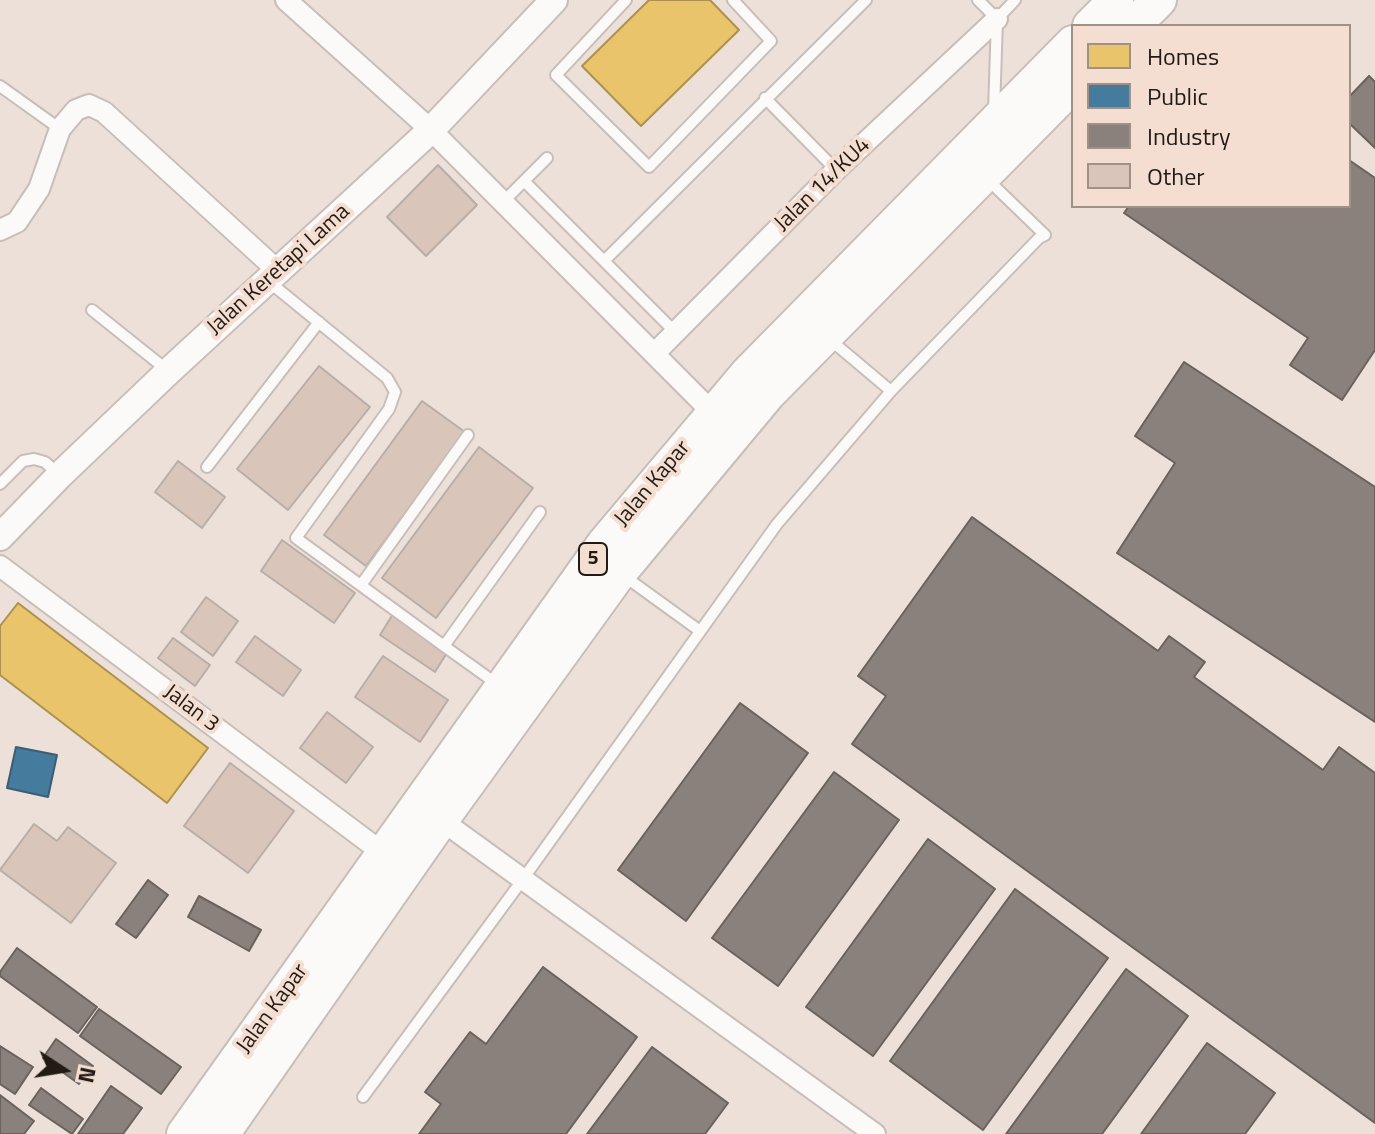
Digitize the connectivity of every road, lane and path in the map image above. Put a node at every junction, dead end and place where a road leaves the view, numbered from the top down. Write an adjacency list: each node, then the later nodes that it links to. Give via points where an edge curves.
1 (286, 0): 19 (street)
2 (554, 0): 19 (street, Jalan Keretapi Lama)
3 (626, 0): 4 (lane, via 556,75 649,167 771,41)
4 (733, 0)
5 (866, 0): 16 (lane)
6 (978, 0): 10 (lane)
7 (1015, 0): 10 (lane)
8 (1116, 0): 11 (highway)
9 (1159, 0): 12 (highway)
10 (997, 19): 17 (lane); 21 (street, Jalan 14/KU4)
11 (1092, 24)
12 (1135, 24)
13 (1071, 45): 17 (highway, Jalan Kapar / 5)
14 (0, 86): 18 (lane)
15 (1071, 87): 22 (highway, Jalan Kapar / 5)
16 (765, 98): 21 (lane); 26 (lane)
17 (994, 121): 35 (highway, Jalan Kapar / 5)
18 (60, 129): 25 (street, via 39,189 17,222); 27 (street, via 76,110 89,105 104,112)
19 (431, 130): 24 (street); 27 (street, Jalan Keretapi Lama)
20 (547, 158): 23 (lane)
21 (836, 170): 30 (street, Jalan 14/KU4)
22 (983, 174): 31 (highway, Jalan Kapar / 5); 34 (lane, via 1045,235)
23 (524, 181): 24 (lane); 26 (lane)
24 (503, 202): 32 (street)
25 (0, 230)
26 (604, 261): 30 (lane)
27 (272, 275): 29 (lane); 33 (street, Jalan Keretapi Lama)
28 (92, 310): 33 (lane)
29 (319, 322): 37 (lane); 44 (lane, via 387,378 395,392 389,409 296,538)
30 (675, 332): 32 (street, Jalan 14/KU4)
31 (825, 335): 34 (lane); 43 (highway, Jalan Kapar / 5, via 768,394)
32 (654, 354): 35 (street)
33 (169, 371): 38 (street, Jalan Keretapi Lama)
34 (891, 391): 45 (lane, via 777,524)
35 (713, 413): 47 (highway, Jalan Kapar / 5, via 604,544)
36 (468, 435): 44 (lane)
37 (207, 467)
38 (60, 475): 39 (lane, via 34,459 23,461); 41 (street, Jalan Keretapi Lama)
39 (0, 484)
40 (540, 512): 46 (lane)
41 (0, 537)
42 (0, 566): 49 (street, Jalan 3)
43 (620, 572): 45 (lane); 48 (highway, Jalan Kapar / 5)
44 (361, 585): 46 (lane)
45 (700, 631): 50 (lane)
46 (444, 646): 47 (lane)
47 (501, 687): 49 (highway, Jalan Kapar / 5)
48 (441, 820): 50 (street); 53 (highway, Jalan Kapar / 5)
49 (383, 853): 52 (highway, Jalan Kapar / 5)
50 (523, 879): 51 (lane); 54 (street)
51 (363, 1097)
52 (184, 1134)
53 (222, 1134)
54 (875, 1134)

